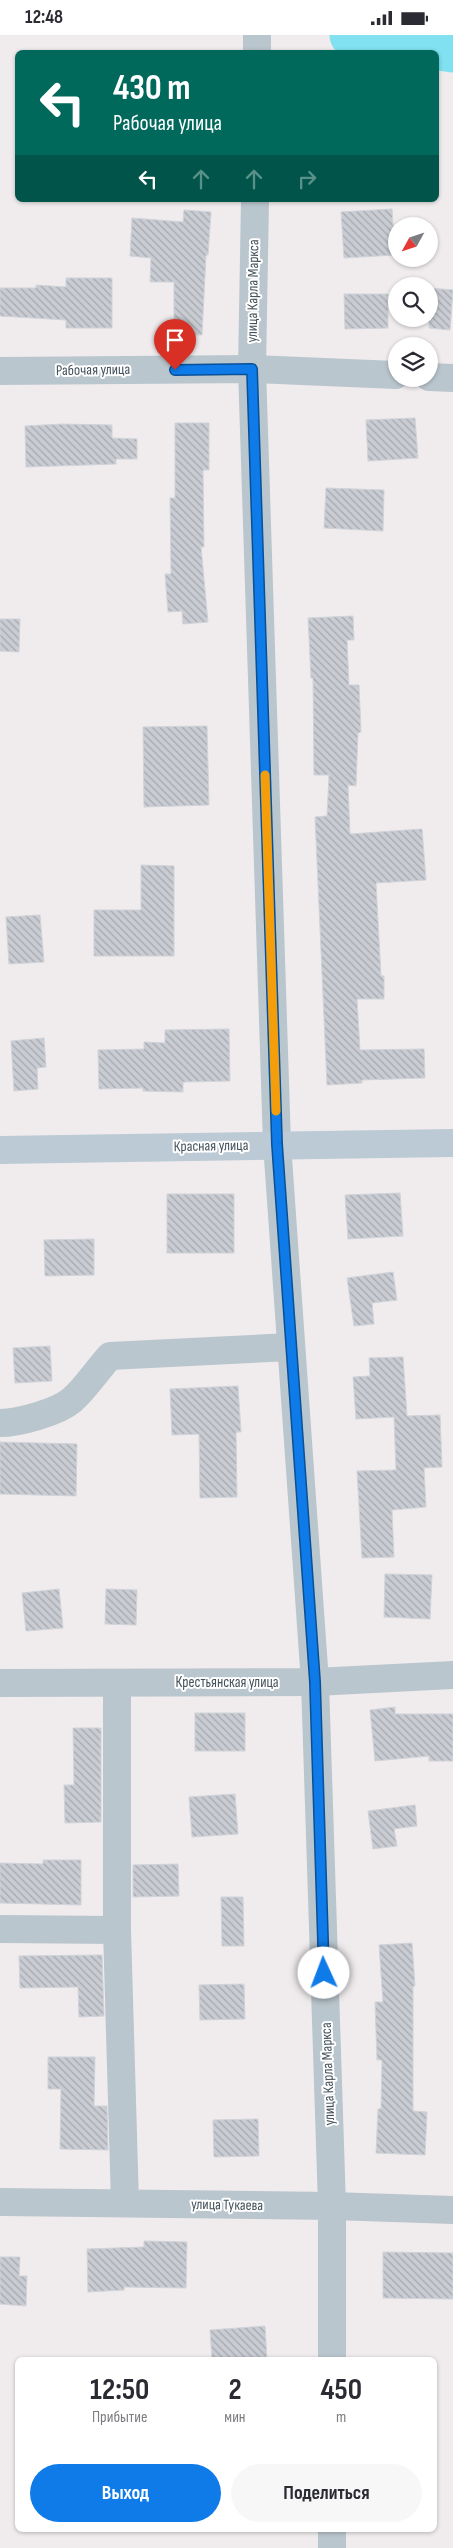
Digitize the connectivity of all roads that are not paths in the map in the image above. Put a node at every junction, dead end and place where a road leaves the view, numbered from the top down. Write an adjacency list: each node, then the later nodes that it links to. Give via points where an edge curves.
1 (257, 35): 2 (street)
2 (257, 50)
3 (255, 202): 4 (street, улица Карла Маркса)
4 (252, 369): 5 (street, Рабочая улица); 6 (street, Рабочая улица); 10 (street, улица Карла Маркса)
5 (0, 371)
6 (388, 375)
7 (438, 377): 8 (street)
8 (453, 378)
9 (453, 1143): 10 (street, Красная улица)
10 (277, 1144): 11 (street, Красная улица); 12 (street, улица Карла Маркса)
11 (0, 1151)
12 (291, 1347): 13 (street, via 110,1356 72,1400 48,1412 12,1423); 15 (street, улица Карла Маркса)
13 (0, 1423)
14 (453, 1675): 15 (street, Крестьянская улица)
15 (315, 1682): 17 (street, Крестьянская улица); 22 (street, улица Карла Маркса)
16 (0, 1683): 17 (street, Крестьянская улица)
17 (117, 1683): 19 (street)
18 (0, 1929): 19 (street)
19 (118, 1930): 21 (street)
20 (0, 2202): 21 (street, улица Тукаева)
21 (124, 2203): 22 (street, улица Тукаева)
22 (332, 2206): 23 (street, улица Тукаева); 24 (street, улица Карла Маркса)
23 (453, 2211)
24 (332, 2357)
25 (332, 2532): 26 (street)
26 (332, 2548)

